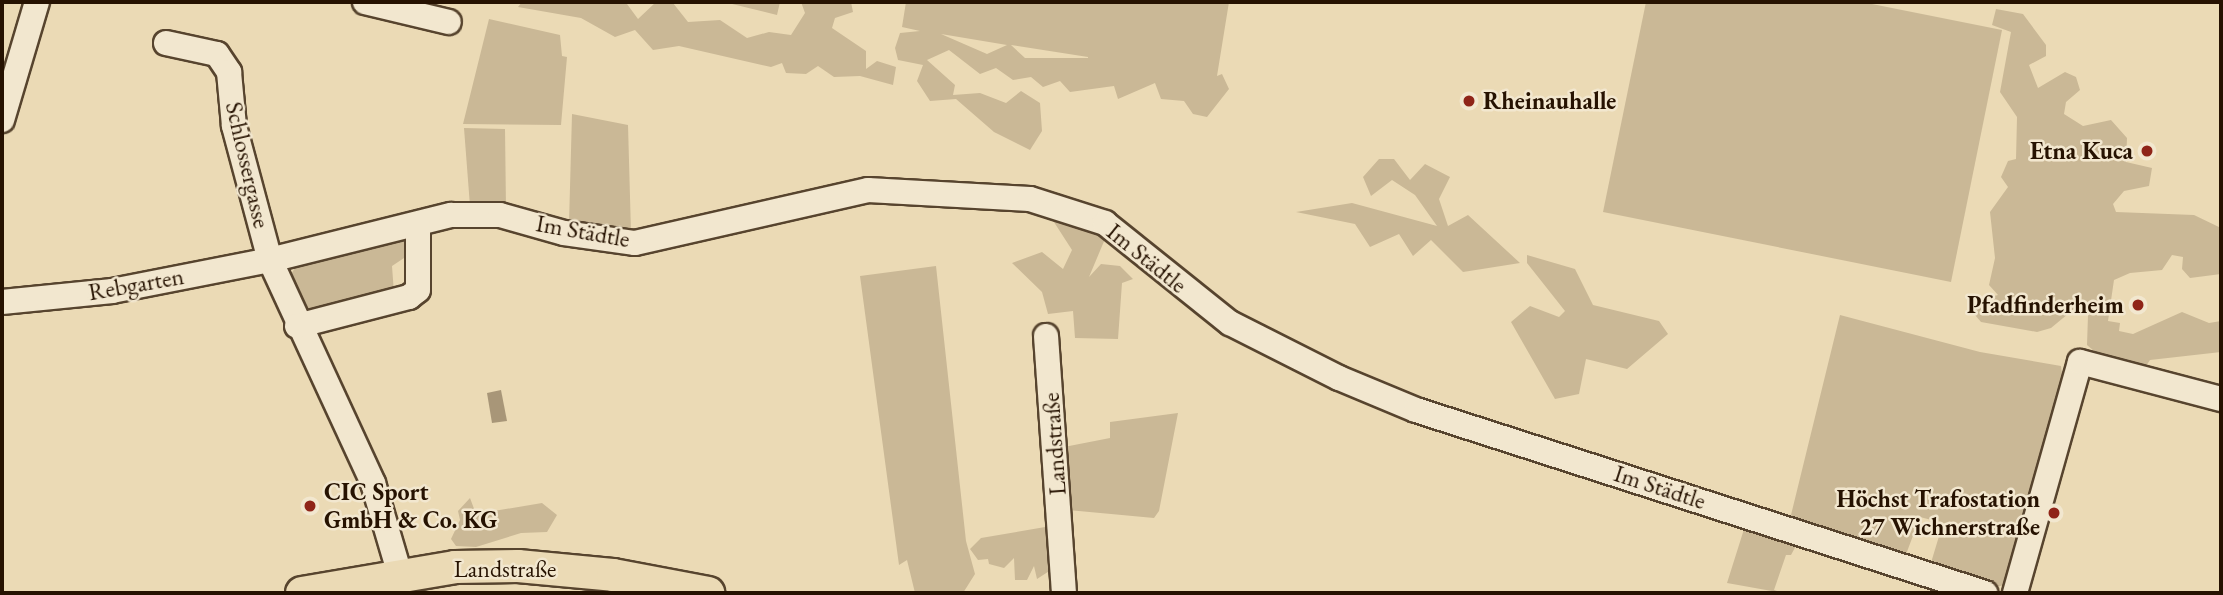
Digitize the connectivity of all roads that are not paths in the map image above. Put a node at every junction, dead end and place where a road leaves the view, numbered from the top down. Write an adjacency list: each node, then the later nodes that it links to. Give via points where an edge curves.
1 (37, 2): 5 (street)
2 (365, 2): 3 (street)
3 (449, 22)
4 (166, 43): 7 (street, Schlossergasse, via 217,54 229,72 234,126)
5 (2, 120)
6 (418, 224): 7 (street, Im Städtle); 9 (street, via 418,290 409,297); 17 (street, Im Städtle, via 451,215 500,215 564,233 635,243 868,190 1030,199 1105,223 1230,323 1339,378 1416,410)
7 (270, 260): 8 (street, Rebgarten, via 112,291); 9 (street, Schlossergasse)
8 (2, 302)
9 (297, 326): 12 (street, Schlossergasse, via 373,483)
10 (1046, 336): 16 (street, Landstraße)
11 (2221, 399): 18 (street, via 2080,362)
12 (400, 575): 13 (main road, Landstraße, via 455,567 518,566); 14 (main road, Landstraße)
13 (634, 586): 15 (main road, Landstraße)
14 (302, 593)
15 (708, 593)
16 (1064, 593)
17 (1985, 593)
18 (2015, 593)

